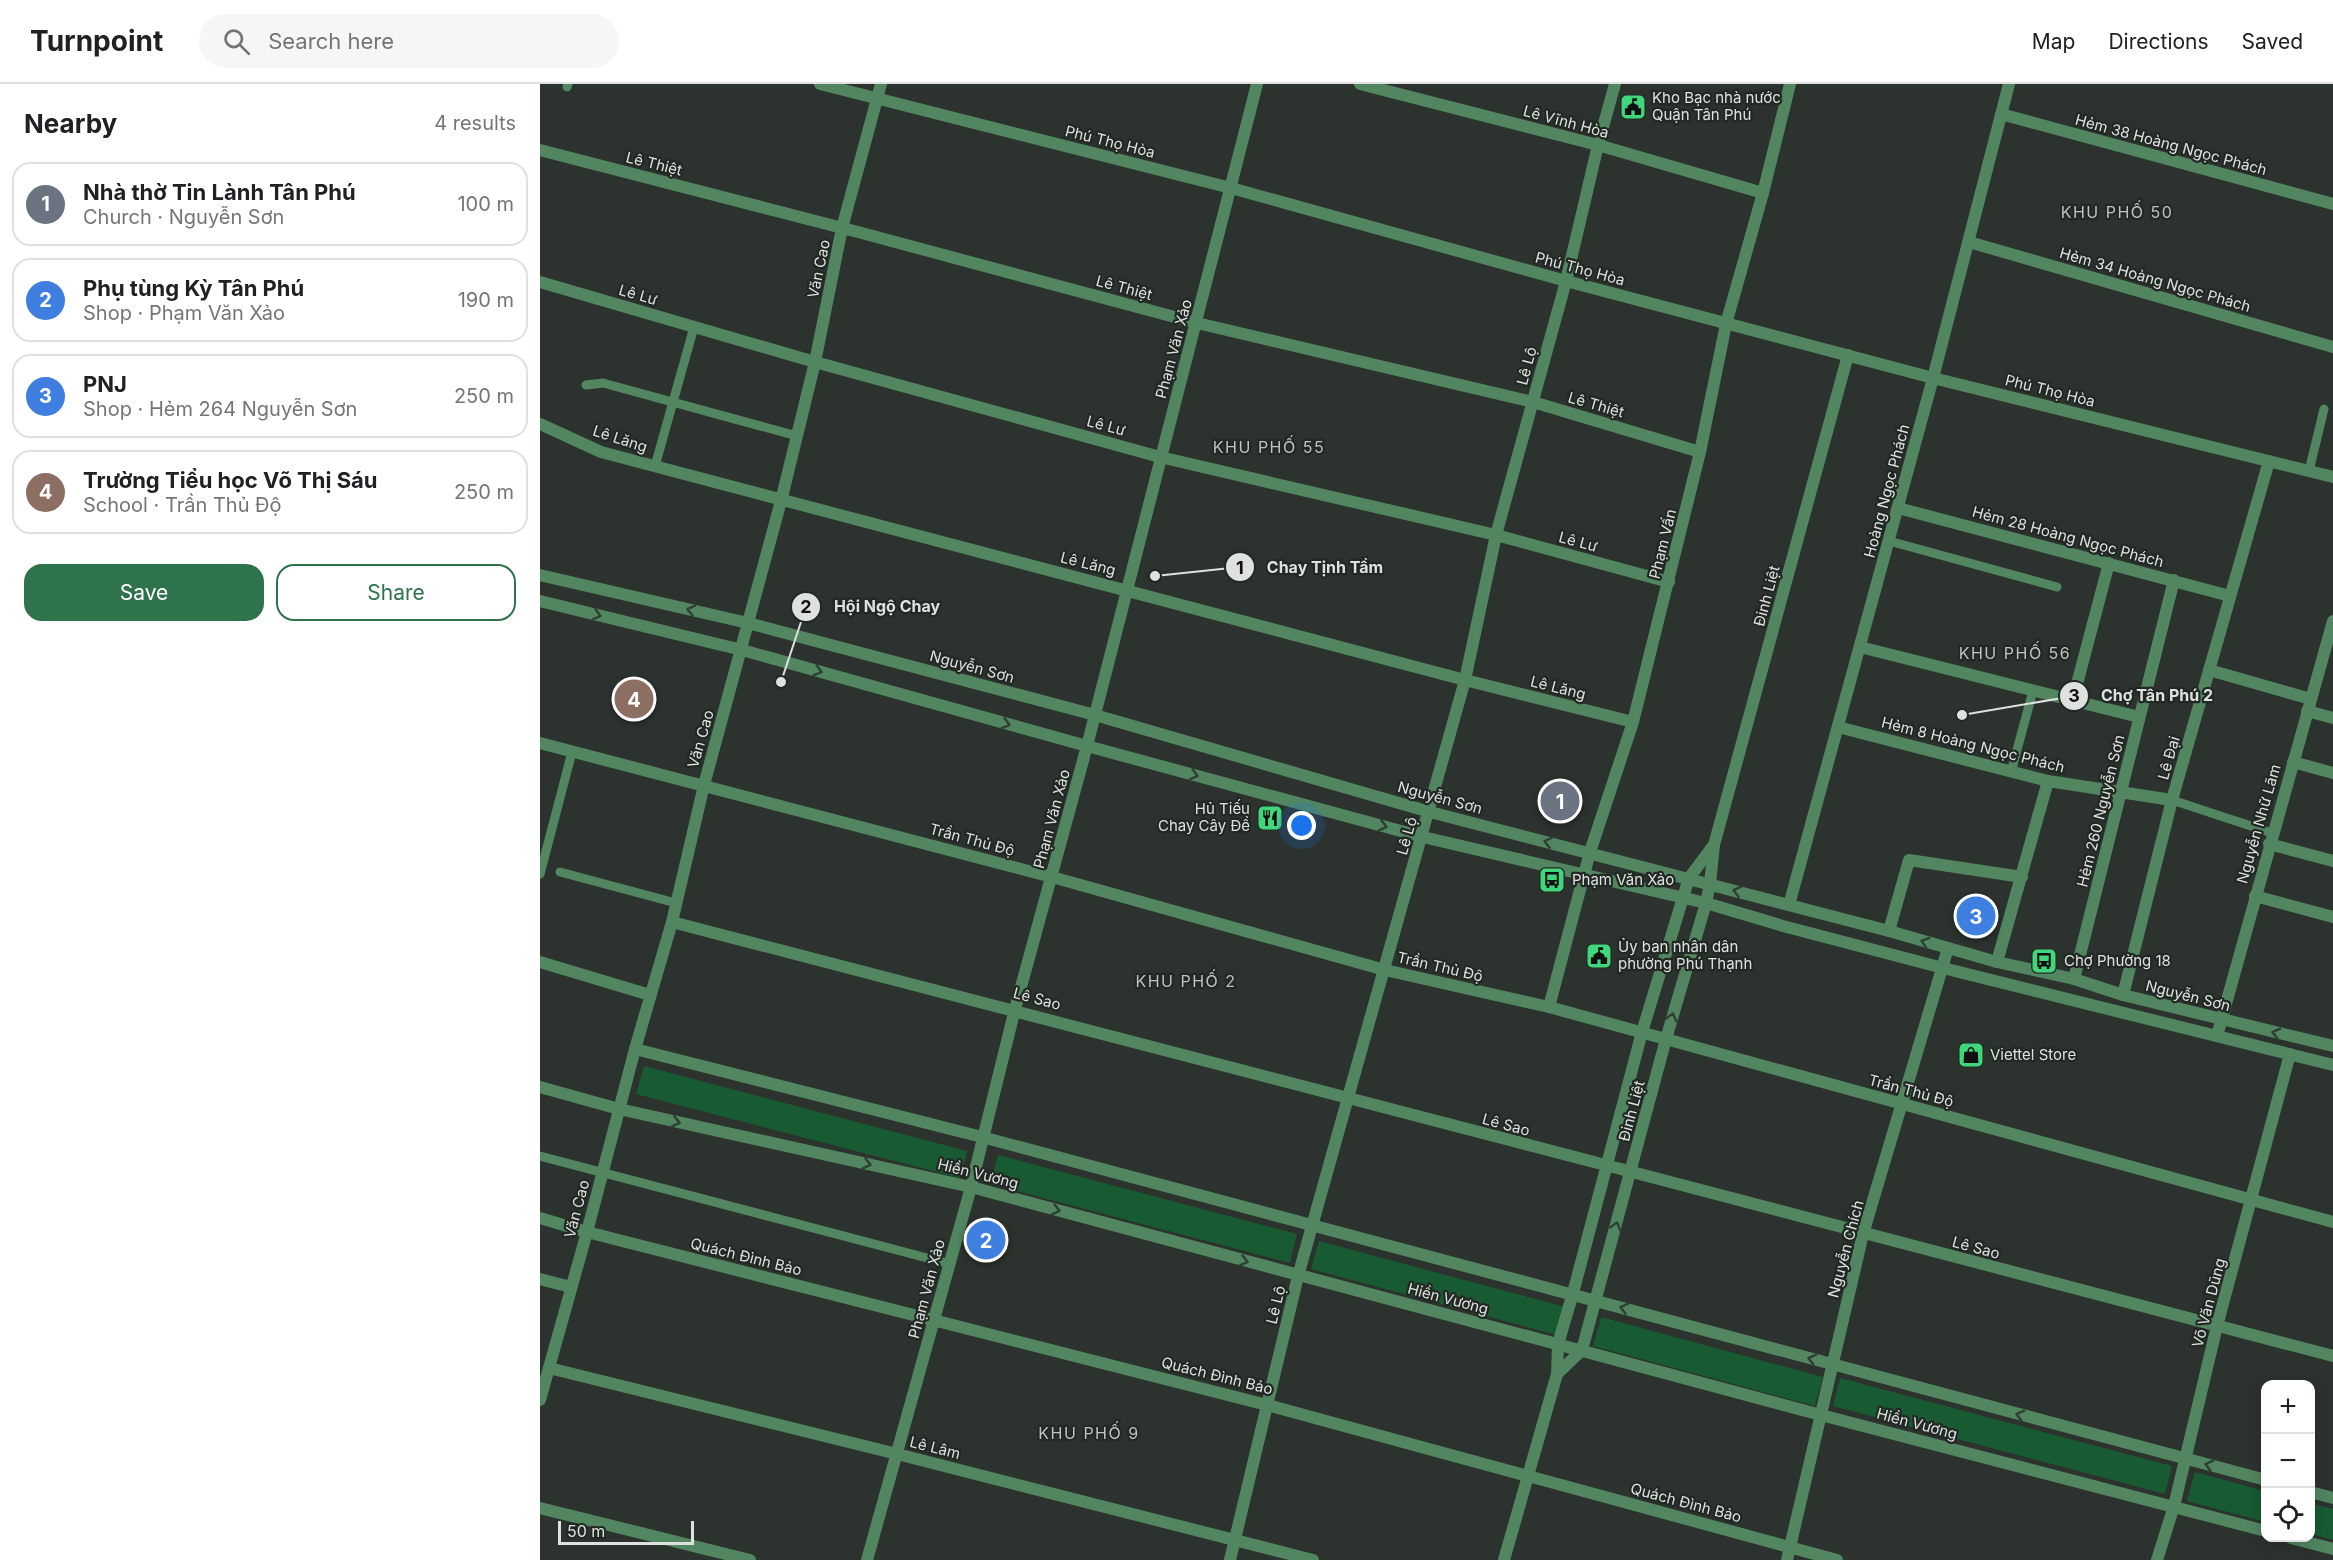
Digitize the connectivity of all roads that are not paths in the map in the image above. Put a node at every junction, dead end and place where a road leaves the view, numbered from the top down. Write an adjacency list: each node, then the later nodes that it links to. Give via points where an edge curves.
1 (820, 84): 8 (street, Phú Thọ Hòa)
2 (881, 84): 8 (street, Văn Cao)
3 (1257, 84): 12 (street, Phạm Văn Xảo)
4 (1360, 84): 10 (street, Lê Vĩnh Hòa)
5 (1615, 84): 10 (street, Lê Lộ)
6 (1790, 84): 13 (street, Phạm Vấn)
7 (2009, 84): 9 (street, Hoàng Ngọc Phách)
8 (877, 99): 12 (street, Phú Thọ Hòa); 15 (street, Văn Cao)
9 (2001, 114): 14 (street, Hẻm 38 Hoàng Ngọc Phách); 16 (street, Hoàng Ngọc Phách)
10 (1598, 145): 13 (street, Lê Vĩnh Hòa); 17 (street, Lê Lộ)
11 (540, 150): 15 (street, Lê Thiệt)
12 (1231, 188): 17 (street, Phú Thọ Hòa); 19 (street, Phạm Văn Xảo)
13 (1763, 193): 20 (street, Phạm Vấn)
14 (2333, 204)
15 (842, 228): 19 (street, Lê Thiệt); 24 (street, Văn Cao)
16 (1969, 242): 22 (street, Hẻm 34 Hoàng Ngọc Phách); 25 (street, Hoàng Ngọc Phách)
17 (1566, 281): 20 (street, Phú Thọ Hòa); 28 (street, Lê Lộ)
18 (540, 282): 21 (street, Lê Lư)
19 (1197, 323): 28 (street, Lê Thiệt); 33 (street, Phạm Văn Xảo)
20 (1726, 324): 23 (street, Phú Thọ Hòa); 32 (street, Phạm Vấn)
21 (694, 327): 24 (street, Lê Lư); 27 (lane)
22 (2333, 347)
23 (1848, 355): 25 (street, Phú Thọ Hòa); 78 (street, Đinh Liệt)
24 (815, 362): 31 (street, Văn Cao); 33 (street, Lê Lư)
25 (1933, 378): 34 (street, Phú Thọ Hòa); 39 (street, Hoàng Ngọc Phách)
26 (586, 385): 27 (lane, via 603,383)
27 (673, 402): 31 (lane); 35 (lane)
28 (1533, 402): 32 (street, Lê Thiệt); 40 (street, Lê Lộ)
29 (2324, 409): 36 (lane)
30 (540, 424): 35 (street, Lê Lăng, via 601,452)
31 (797, 436): 38 (street, Văn Cao)
32 (1700, 452): 45 (street, Phạm Vấn)
33 (1160, 457): 40 (street, Lê Lư); 47 (street, Phạm Văn Xảo)
34 (2269, 461): 36 (street, Phú Thọ Hòa); 48 (street, Lê Đại)
35 (655, 466): 38 (street, Lê Lăng)
36 (2309, 471): 37 (street, Phú Thọ Hòa)
37 (2333, 477)
38 (781, 501): 47 (street, Lê Lăng); 50 (street, Văn Cao)
39 (1898, 508): 41 (street, Hoàng Ngọc Phách); 42 (street, Hẻm 28 Hoàng Ngọc Phách)
40 (1496, 535): 45 (street, Lê Lư); 55 (street, Lê Lộ)
41 (1889, 541): 46 (lane); 52 (street, Hoàng Ngọc Phách)
42 (2109, 563): 44 (street, Hẻm 28 Hoàng Ngọc Phách); 57 (street)
43 (540, 574): 50 (street, Nguyễn Sơn, one-way to 43)
44 (2174, 580): 48 (street, Hẻm 28 Hoàng Ngọc Phách); 61 (street, Hẻm 260 Nguyễn Sơn)
45 (1669, 582): 63 (street, Phạm Vấn)
46 (2057, 587)
47 (1127, 590): 55 (street, Lê Lăng); 60 (street, Phạm Văn Xảo)
48 (2230, 596): 54 (street, Lê Đại)
49 (540, 601): 53 (street, one-way to 53)
50 (748, 623): 53 (street, Văn Cao); 60 (street, Nguyễn Sơn)
51 (2332, 627): 58 (street, Nguyễn Nhữ Lãm)
52 (1860, 647): 56 (street); 64 (street, Hoàng Ngọc Phách)
53 (742, 650): 66 (street, one-way to 66); 72 (street, Văn Cao)
54 (2209, 670): 58 (street); 74 (street, Lê Đại)
55 (1465, 680): 63 (street, Lê Lăng); 75 (street, Lê Lộ)
56 (2033, 691): 57 (street); 69 (lane)
57 (2073, 699): 61 (street)
58 (2311, 699): 59 (street, Nguyễn Nhữ Lãm)
59 (2307, 711): 62 (street); 68 (street, Nguyễn Nhữ Lãm)
60 (1095, 715): 66 (street, Phạm Văn Xảo); 75 (street, Nguyễn Sơn)
61 (2139, 717): 73 (street, Hẻm 260 Nguyễn Sơn)
62 (2333, 718)
63 (1634, 722): 79 (street, Phạm Vấn)
64 (1838, 727): 69 (street, Hẻm 8 Hoàng Ngọc Phách); 92 (street, Hoàng Ngọc Phách)
65 (540, 742): 67 (street, Trần Thủ Độ)
66 (1087, 746): 76 (street, one-way to 76); 84 (street, Phạm Văn Xảo)
67 (572, 752): 72 (street, Trần Thủ Độ); 82 (lane)
68 (2293, 762): 70 (street); 77 (street, Nguyễn Nhữ Lãm)
69 (2011, 772): 71 (street, Hẻm 8 Hoàng Ngọc Phách)
70 (2333, 773)
71 (2048, 781): 73 (street, Hẻm 8 Hoàng Ngọc Phách); 85 (street)
72 (704, 785): 84 (street, Trần Thủ Độ); 90 (street, Văn Cao)
73 (2120, 792): 74 (street, Hẻm 8 Hoàng Ngọc Phách); 101 (street, Hẻm 260 Nguyễn Sơn)
74 (2172, 800): 77 (lane); 103 (street, Lê Đại)
75 (1430, 812): 76 (street, Lê Lộ); 79 (street, Nguyễn Sơn, one-way to 75)
76 (1423, 837): 83 (street); 100 (street, Lê Lộ)
77 (2271, 838): 80 (street); 88 (street, Nguyễn Nhữ Lãm)
78 (1714, 844): 86 (street, Đinh Liệt); 87 (street, Đinh Liệt)
79 (1590, 852): 83 (street, Phạm Vấn); 86 (street, Nguyễn Sơn)
80 (2333, 861)
81 (560, 872): 90 (lane)
82 (540, 874)
83 (1585, 874): 89 (street); 104 (street, Phạm Vấn)
84 (1052, 877): 100 (street, Trần Thủ Độ); 105 (street, Phạm Văn Xảo)
85 (2022, 877): 95 (street, via 1909,860); 98 (street)
86 (1689, 878): 87 (street, Nguyễn Sơn); 89 (street, Đinh Liệt)
87 (1710, 884): 91 (street, Đinh Liệt); 92 (street, Nguyễn Sơn, one-way to 87)
88 (2255, 896): 93 (street); 106 (street, Nguyễn Nhữ Lãm)
89 (1683, 898): 91 (street); 107 (street, Đinh Liệt)
90 (676, 903): 94 (street, Văn Cao)
91 (1706, 903): 99 (street); 109 (street, Đinh Liệt, one-way to 91)
92 (1789, 905): 95 (street, Nguyễn Sơn)
93 (2333, 916)
94 (672, 922): 102 (street, Văn Cao); 105 (street, Lê Sao)
95 (1889, 931): 96 (street, Nguyễn Sơn, one-way to 95)
96 (1948, 948): 98 (street, Nguyễn Sơn); 99 (street, Nguyễn Chích)
97 (540, 962): 102 (street)
98 (1997, 962): 101 (street, Nguyễn Sơn)
99 (1943, 968): 108 (street); 116 (street, Nguyễn Chích)
100 (1385, 970): 104 (street, Trần Thủ Độ); 115 (street, Lê Lộ)
101 (2074, 979): 103 (street, Nguyễn Sơn)
102 (650, 995): 111 (street, Văn Cao)
103 (2123, 995): 106 (street, Nguyễn Sơn)
104 (1549, 1007): 107 (street, Trần Thủ Độ)
105 (1015, 1009): 115 (street, Lê Sao); 118 (street, Phạm Văn Xảo)
106 (2220, 1020): 108 (street, Nguyễn Nhữ Lãm); 110 (street, Nguyễn Sơn, one-way to 106)
107 (1642, 1032): 109 (street, Trần Thủ Độ); 120 (street, Đinh Liệt)
108 (2217, 1036): 112 (street)
109 (1666, 1039): 116 (street, Trần Thủ Độ); 121 (street, Đinh Liệt)
110 (2333, 1046)
111 (635, 1049): 117 (street, Văn Cao); 118 (street)
112 (2290, 1054): 113 (street); 124 (street, Võ Văn Dũng)
113 (2333, 1065)
114 (540, 1087): 117 (street, Hiền Vương)
115 (1349, 1099): 120 (street, Lê Sao); 127 (street, Lê Lộ)
116 (1903, 1104): 124 (street, Trần Thủ Độ); 129 (street, Nguyễn Chích)
117 (619, 1109): 122 (street, Văn Cao); 123 (street, Hiền Vương, one-way to 123)
118 (982, 1137): 123 (street, Phạm Văn Xảo); 127 (street)
119 (540, 1156): 122 (lane)
120 (1606, 1166): 121 (street, Lê Sao); 134 (street, Đinh Liệt)
121 (1631, 1171): 129 (street, Lê Sao); 135 (street, Đinh Liệt, one-way to 121)
122 (603, 1173): 128 (street, Văn Cao); 130 (lane)
123 (971, 1187): 130 (street, Phạm Văn Xảo); 131 (street, Hiền Vương, one-way to 131)
124 (2252, 1201): 126 (street, Trần Thủ Độ); 137 (street, Võ Văn Dũng)
125 (540, 1218): 128 (street, Quách Đình Bảo)
126 (2333, 1222)
127 (1313, 1226): 131 (street, Lê Lộ); 134 (street)
128 (587, 1232): 133 (street, Văn Cao); 136 (street, Quách Đình Bảo)
129 (1863, 1234): 137 (street, Lê Sao); 141 (street, Nguyễn Chích)
130 (950, 1264): 136 (street, Phạm Văn Xảo)
131 (1298, 1276): 138 (street, Hiền Vương); 145 (street, Lê Lộ)
132 (540, 1279): 133 (street)
133 (571, 1287): 142 (street, Văn Cao)
134 (1573, 1293): 135 (street); 138 (street, Đinh Liệt)
135 (1597, 1301): 139 (street, Đinh Liệt); 141 (street, one-way to 135)
136 (934, 1319): 145 (street, Quách Đình Bảo); 147 (street, Phạm Văn Xảo)
137 (2217, 1326): 140 (street, Lê Sao); 148 (street, Võ Văn Dũng)
138 (1558, 1344): 139 (street, Hiền Vương); 143 (street, Đinh Liệt)
139 (1582, 1350): 143 (street, Đinh Liệt); 146 (street, Hiền Vương)
140 (2333, 1356)
141 (1832, 1365): 146 (street, Nguyễn Chích); 148 (street, one-way to 141)
142 (549, 1368): 144 (street, Văn Cao); 147 (street, Lê Lâm)
143 (1557, 1374): 149 (street, Đinh Liệt)
144 (540, 1400)
145 (1267, 1405): 149 (street, Quách Đình Bảo); 156 (street, Lê Lộ)
146 (1821, 1414): 153 (street, Hiền Vương); 158 (street, Nguyễn Chích)
147 (897, 1454): 156 (street, Lê Lâm); 161 (street, Phạm Văn Xảo)
148 (2186, 1459): 150 (street, one-way to 148); 153 (street, Võ Văn Dũng)
149 (1527, 1475): 158 (street, Quách Đình Bảo); 164 (street, Đinh Liệt)
150 (2261, 1479)
151 (2315, 1493): 152 (street)
152 (2333, 1498)
153 (2174, 1506): 155 (street, Hiền Vương); 167 (street, Võ Văn Dũng)
154 (540, 1508): 160 (street)
155 (2261, 1530)
156 (1235, 1539): 162 (street, Lê Lộ); 163 (street, Lê Lâm)
157 (2306, 1542): 159 (street)
158 (1790, 1547): 165 (street, Nguyễn Chích); 166 (street, Quách Đình Bảo)
159 (2333, 1549)
160 (750, 1560)
161 (867, 1560)
162 (1230, 1560)
163 (1313, 1560)
164 (1504, 1560)
165 (1787, 1560)
166 (1836, 1560)
167 (2157, 1560)

